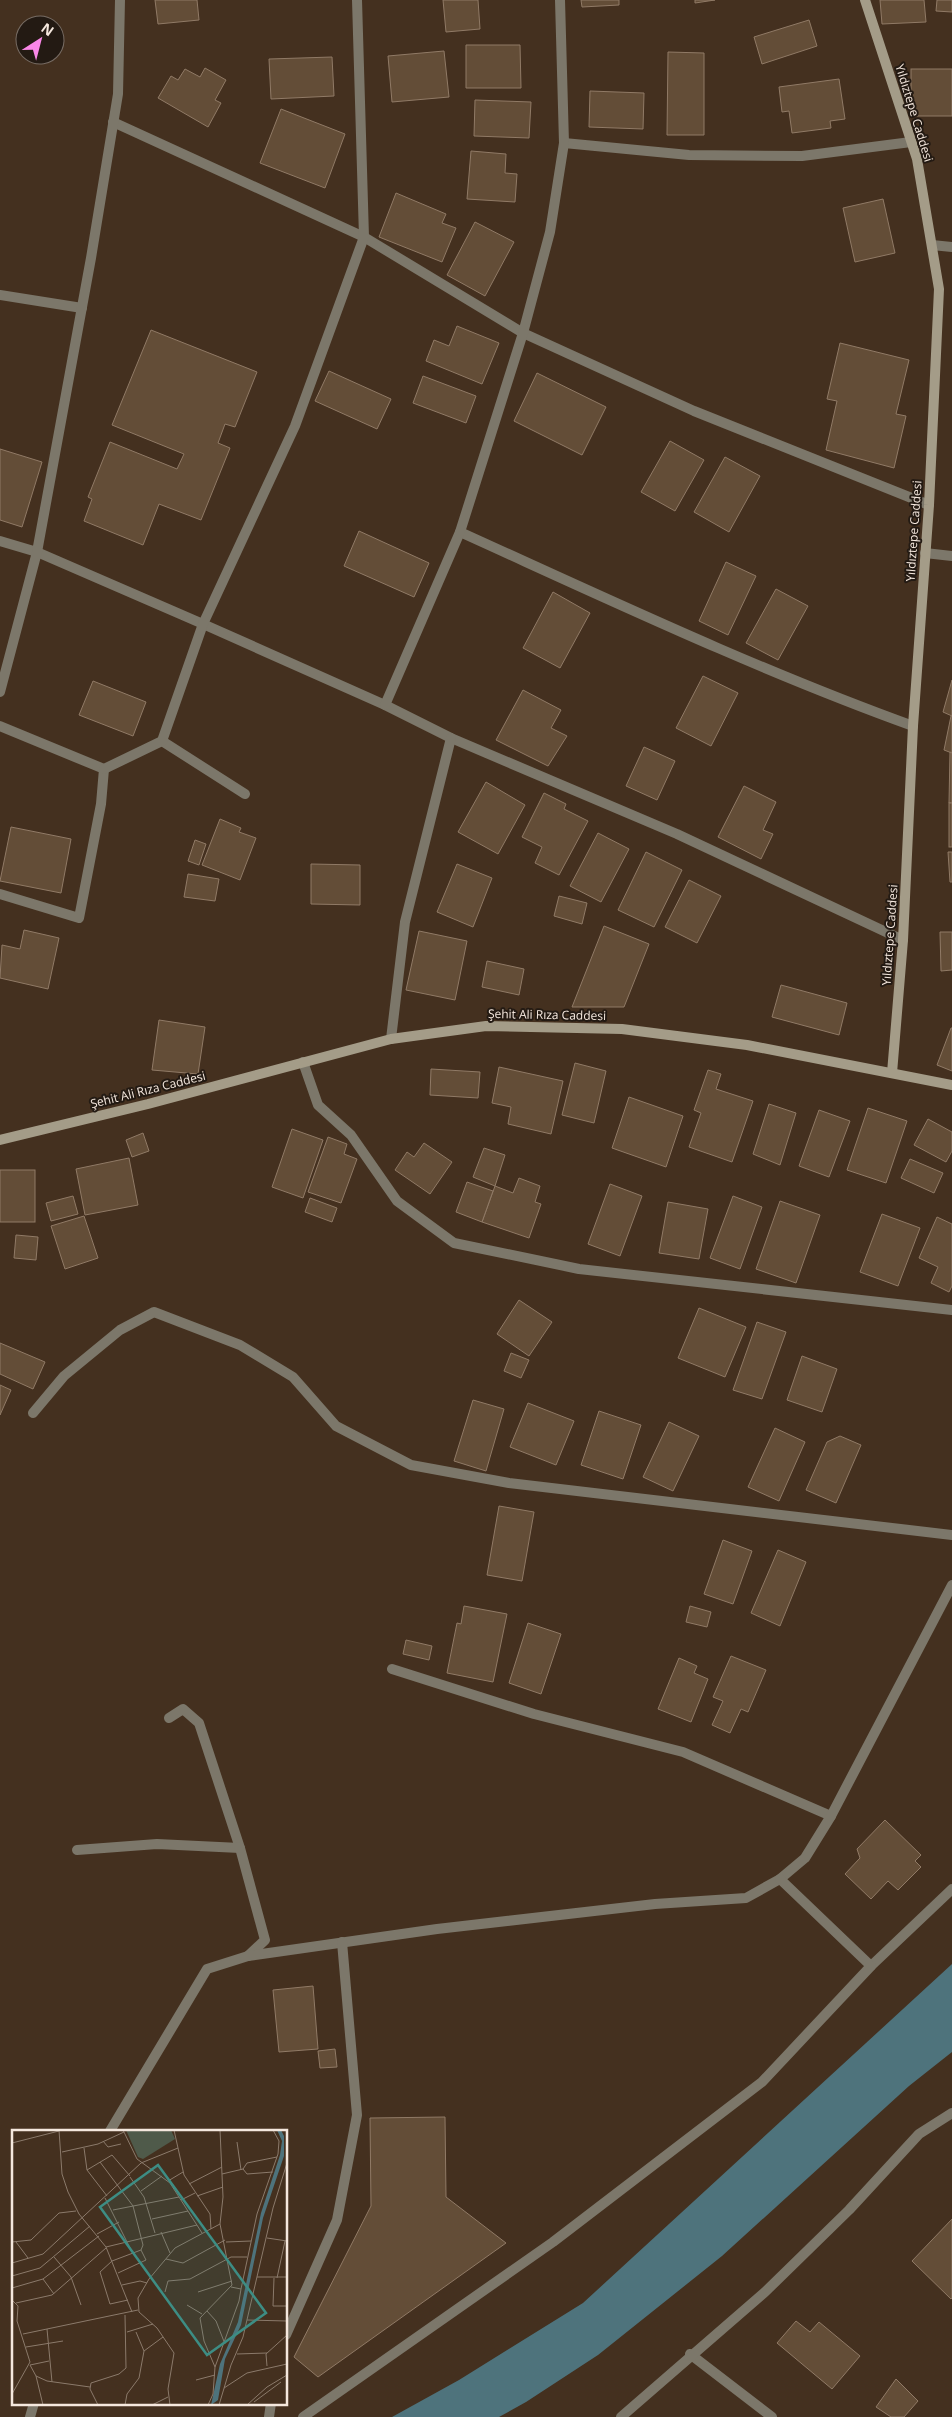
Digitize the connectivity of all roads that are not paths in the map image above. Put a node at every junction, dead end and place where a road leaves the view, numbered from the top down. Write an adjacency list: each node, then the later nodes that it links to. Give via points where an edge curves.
1 (120, 0): 5 (street, via 118,94)
2 (357, 0): 8 (street)
3 (560, 0): 7 (street)
4 (864, 0): 6 (street, Yıldıztepe Caddesi)
5 (113, 122): 8 (street); 12 (street)
6 (911, 142): 7 (street, via 802,156 689,155); 9 (street, Yıldıztepe Caddesi)
7 (564, 144): 13 (street, via 550,232)
8 (364, 237): 13 (street); 20 (street, via 295,426)
9 (932, 245): 10 (street); 14 (street, Yıldıztepe Caddesi, via 939,289)
10 (952, 247)
11 (0, 296): 12 (street)
12 (82, 308): 17 (street)
13 (523, 333): 14 (street, via 694,411); 15 (street)
14 (929, 505): 18 (street, Yıldıztepe Caddesi)
15 (460, 532): 22 (street); 24 (street, via 701,642)
16 (0, 541): 17 (street)
17 (37, 552): 20 (street); 21 (street)
18 (925, 553): 19 (street); 24 (street, Yıldıztepe Caddesi)
19 (952, 556)
20 (203, 624): 22 (street); 26 (street)
21 (0, 692)
22 (385, 705): 25 (street)
23 (0, 726): 27 (street)
24 (913, 726): 30 (street, Yıldıztepe Caddesi)
25 (451, 738): 30 (street, via 677,834); 31 (street, via 405,922)
26 (162, 741): 27 (street); 28 (street)
27 (104, 769): 29 (street, via 102,804 79,918)
28 (245, 794)
29 (0, 894)
30 (903, 940): 33 (street, Yıldıztepe Caddesi)
31 (391, 1039): 32 (street, Şehit Ali Rıza Caddesi); 33 (street, Şehit Ali Rıza Caddesi, via 486,1026 622,1029 747,1045)
32 (303, 1062): 35 (street, Şehit Ali Rıza Caddesi); 36 (street, via 318,1106 351,1135 397,1201 454,1243 579,1269)
33 (892, 1073): 34 (street, Şehit Ali Rıza Caddesi)
34 (952, 1085)
35 (0, 1140)
36 (952, 1310)
37 (33, 1413): 38 (street, via 64,1376 120,1330 154,1312 240,1346 294,1377 336,1426 410,1465 529,1486)
38 (952, 1535)
39 (952, 1585): 42 (street)
40 (392, 1668): 42 (street, via 534,1714 683,1752)
41 (169, 1718): 43 (street, via 183,1709 199,1723)
42 (830, 1816): 45 (street, via 806,1858)
43 (240, 1848): 44 (street, via 157,1844); 48 (street, via 265,1940)
44 (77, 1850)
45 (780, 1879): 47 (street, via 746,1898 655,1904); 49 (street)
46 (952, 1889): 49 (street)
47 (342, 1942): 48 (street); 52 (street, via 357,2115 337,2220)
48 (248, 1956): 51 (street, via 208,1969)
49 (872, 1966): 58 (street, via 762,2082 553,2242)
50 (952, 2113): 53 (street, via 919,2134 850,2210 779,2278)
51 (111, 2130)
52 (288, 2330)
53 (690, 2354): 59 (street); 60 (street)
54 (34, 2404): 56 (street)
55 (271, 2404): 57 (street)
56 (30, 2417)
57 (269, 2417)
58 (303, 2417)
59 (620, 2417)
60 (772, 2417)

